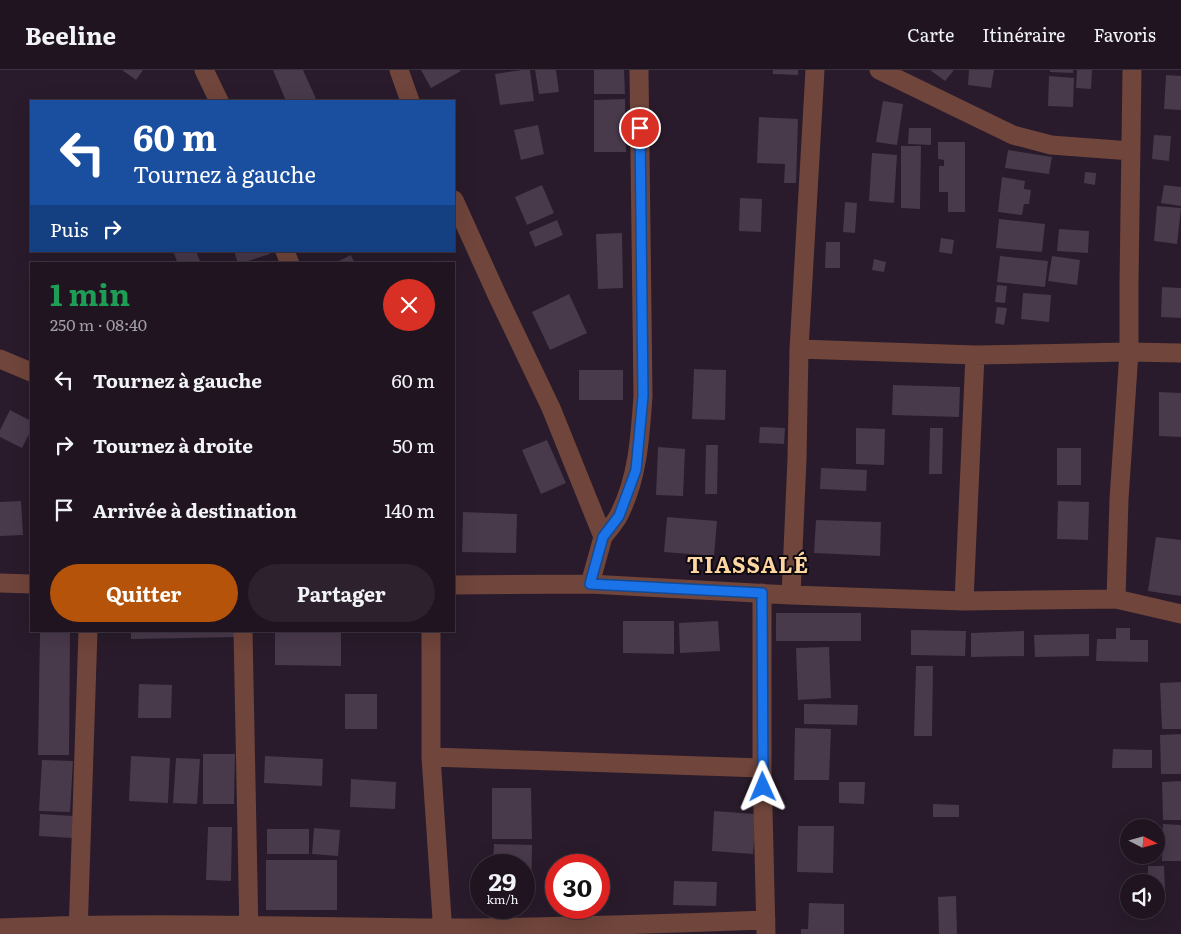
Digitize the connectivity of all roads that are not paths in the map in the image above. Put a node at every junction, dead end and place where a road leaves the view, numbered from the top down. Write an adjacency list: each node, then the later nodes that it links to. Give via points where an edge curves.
1 (204, 70): 7 (street)
2 (399, 70): 8 (street)
3 (639, 70): 17 (street, via 643,396 640,435 636,470 619,516)
4 (815, 70): 11 (street)
5 (879, 70): 9 (street, via 1013,135 1051,145)
6 (1132, 70): 9 (street)
7 (219, 100)
8 (410, 100)
9 (1130, 151): 12 (street)
10 (455, 202): 17 (street, via 551,408)
11 (798, 349): 14 (street); 23 (street)
12 (1129, 352): 13 (street); 14 (street); 24 (street)
13 (1181, 353)
14 (975, 355): 25 (street)
15 (0, 359): 16 (street)
16 (30, 372)
17 (603, 537): 20 (street)
18 (0, 584): 19 (street)
19 (30, 584)
20 (590, 584): 21 (street); 22 (street)
21 (455, 585)
22 (762, 593): 23 (street); 31 (street)
23 (791, 595): 25 (street)
24 (1116, 599): 25 (street); 26 (street)
25 (964, 601)
26 (1181, 614)
27 (88, 632): 34 (street)
28 (243, 632): 35 (street)
29 (431, 632): 30 (street)
30 (431, 756): 31 (street); 37 (street)
31 (762, 768): 32 (street)
32 (766, 927): 36 (street)
33 (0, 928): 34 (street)
34 (78, 929): 35 (street)
35 (250, 929): 37 (street)
36 (596, 930): 37 (street)
37 (443, 931)

